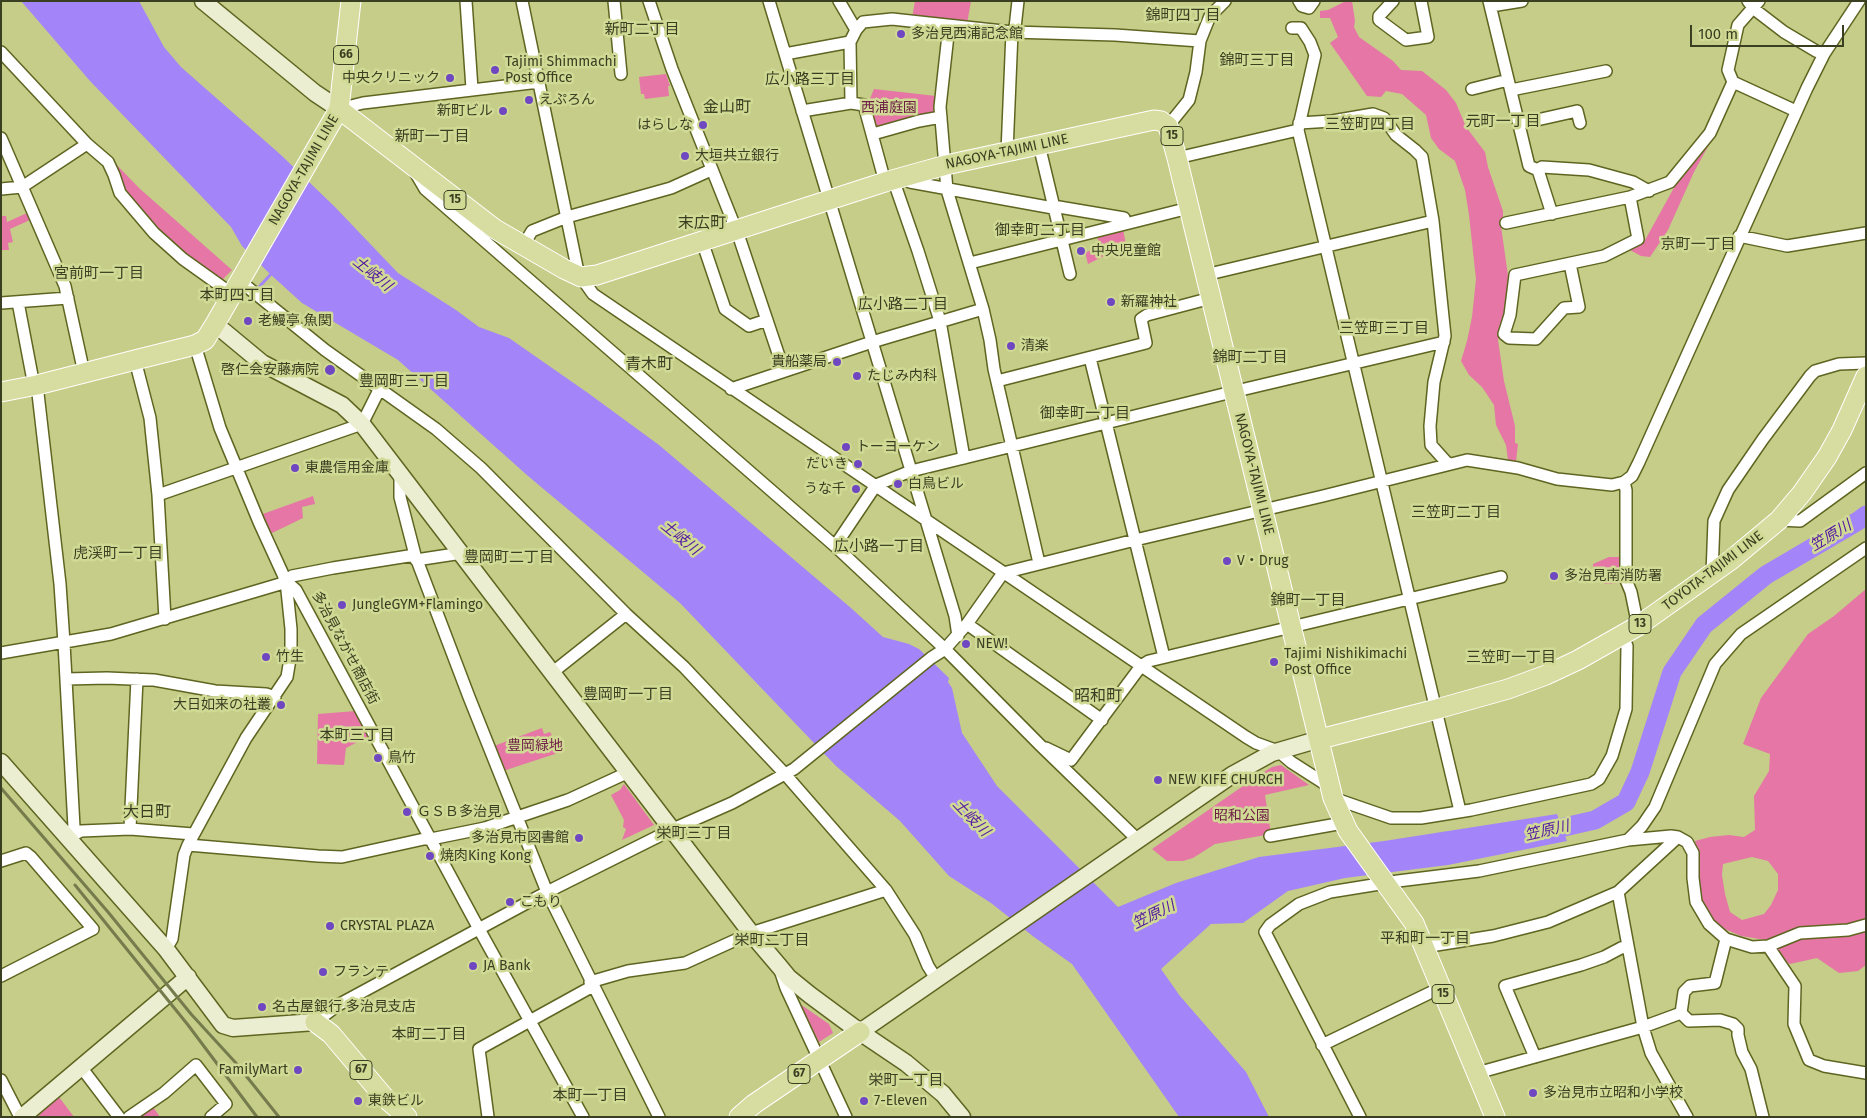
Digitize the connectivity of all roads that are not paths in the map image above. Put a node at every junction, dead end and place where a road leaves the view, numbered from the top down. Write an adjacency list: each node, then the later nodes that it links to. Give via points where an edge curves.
1 (351, 1): 38 (main road, 66)
2 (466, 1): 33 (street)
3 (522, 1): 30 (street)
4 (614, 1): 29 (street)
5 (649, 1): 52 (street)
6 (769, 1): 26 (street)
7 (839, 1): 21 (street)
8 (1018, 1): 22 (street)
9 (1225, 1): 23 (street, via 1210,16)
10 (1299, 1): 11 (street, via 1309,8)
11 (1314, 1)
12 (1393, 1): 13 (street, via 1379,20 1406,40 1428,37)
13 (1421, 1)
14 (1522, 1): 17 (street)
15 (1859, 1): 27 (street)
16 (209, 3): 38 (main road, via 315,93)
17 (1490, 4): 32 (street)
18 (1753, 4): 27 (street, via 1784,32); 31 (street, via 1738,26 1728,70)
19 (949, 26): 21 (street, via 892,19 863,22); 22 (street); 39 (street)
20 (1292, 28): 43 (street, via 1301,28 1314,55)
21 (856, 30): 24 (street)
22 (1012, 32): 23 (street); 48 (street)
23 (1200, 41): 42 (street, via 1189,100)
24 (850, 42): 26 (street); 35 (street)
25 (1, 52): 46 (street)
26 (785, 54): 36 (street)
27 (1824, 54): 37 (street)
28 (1606, 71): 32 (street)
29 (621, 74)
30 (539, 82): 33 (street); 64 (street)
31 (1733, 82): 37 (street); 58 (street, via 1710,133 1670,182)
32 (1510, 85): 34 (street); 41 (street)
33 (472, 89): 38 (street, via 363,103)
34 (1472, 89)
35 (851, 103): 36 (street); 44 (street, via 864,105)
36 (802, 111): 60 (street)
37 (1796, 111): 70 (street)
38 (335, 116): 51 (main road, NAGOYA-TAJIMI LINE / 15); 80 (main road, NAGOYA-TAJIMI LINE)
39 (940, 116): 44 (street); 50 (street)
40 (1580, 123): 41 (street, via 1577,111)
41 (1519, 124): 53 (street, via 1529,166)
42 (1168, 126): 47 (main road, NAGOYA-TAJIMI LINE / 15, via 1154,120); 49 (main road, NAGOYA-TAJIMI LINE / 15)
43 (1298, 126): 49 (street); 66 (street, via 1374,114 1384,118 1396,135 1422,157); 74 (street)
44 (872, 134): 54 (street)
45 (1, 138): 55 (street)
46 (87, 144): 55 (street); 80 (street, via 108,162 120,193 154,233 183,259)
47 (1039, 146): 48 (main road, NAGOYA-TAJIMI LINE / 15); 61 (street)
48 (1007, 152): 50 (main road, NAGOYA-TAJIMI LINE / 15)
49 (1177, 158): 62 (main road, NAGOYA-TAJIMI LINE / 15)
50 (946, 165): 54 (main road, NAGOYA-TAJIMI LINE / 15); 57 (street)
51 (413, 168): 73 (main road, NAGOYA-TAJIMI LINE / 15, via 495,230); 122 (street, via 425,189)
52 (711, 170): 64 (street, via 670,188); 68 (street)
53 (1538, 170): 58 (street, via 1542,167 1589,170 1633,182); 63 (street)
54 (896, 181): 57 (street); 60 (main road, NAGOYA-TAJIMI LINE / 15); 87 (street)
55 (22, 187): 56 (street); 81 (street)
56 (1, 189)
57 (947, 190): 61 (street); 75 (street)
58 (1649, 191): 59 (street)
59 (1630, 198): 63 (street); 76 (street, via 1638,239 1604,256)
60 (828, 200): 68 (main road, NAGOYA-TAJIMI LINE / 15); 89 (street)
61 (1053, 207): 65 (street); 71 (street)
62 (1189, 208): 71 (street); 78 (main road, NAGOYA-TAJIMI LINE / 15)
63 (1552, 214): 67 (street)
64 (567, 217): 73 (street, via 532,231); 79 (street)
65 (1124, 218)
66 (1433, 221): 74 (street); 90 (street)
67 (1506, 223)
68 (734, 230): 72 (main road, NAGOYA-TAJIMI LINE / 15); 86 (street)
69 (1866, 233): 70 (street, via 1786,246)
70 (1739, 236): 115 (street, via 1639,462 1632,476)
71 (1061, 239): 75 (street); 77 (street)
72 (702, 240): 79 (main road, NAGOYA-TAJIMI LINE / 15, via 597,275); 86 (street, via 725,309 749,326)
73 (523, 246): 79 (main road, NAGOYA-TAJIMI LINE / 15)
74 (1326, 247): 78 (street); 94 (street)
75 (970, 263): 85 (street)
76 (1570, 264): 76 (street, via 1515,275 1504,334 1509,338 1536,338 1564,308 1579,307)
77 (1070, 274)
78 (1205, 275): 82 (main road, NAGOYA-TAJIMI LINE / 15)
79 (581, 277): 102 (street, via 593,294)
80 (236, 288): 88 (main road, NAGOYA-TAJIMI LINE); 101 (street)
81 (68, 298): 83 (street); 97 (street)
82 (1211, 298): 92 (street, via 1147,314 1141,319 1146,343); 104 (main road, NAGOYA-TAJIMI LINE / 15)
83 (18, 302): 84 (street); 100 (street)
84 (1, 303)
85 (983, 309): 87 (street); 99 (street)
86 (767, 320): 96 (street)
87 (940, 322): 89 (street); 108 (street)
88 (216, 324): 91 (main road, NAGOYA-TAJIMI LINE, via 205,340); 106 (main road, via 262,362 342,405)
89 (872, 342): 96 (street); 111 (street)
90 (1444, 342): 94 (street); 109 (street, via 1434,382 1430,426 1432,444)
91 (195, 344): 93 (main road, NAGOYA-TAJIMI LINE); 110 (street, 多治見ながせ商店街)
92 (1090, 358): 99 (street); 105 (street)
93 (135, 360): 97 (main road, NAGOYA-TAJIMI LINE); 117 (street, via 150,418)
94 (1354, 363): 104 (street); 114 (street)
95 (1866, 363): 128 (street, via 1839,364 1815,371 1763,439 1728,490 1714,521)
96 (784, 371): 102 (street)
97 (84, 374): 100 (main road, NAGOYA-TAJIMI LINE)
98 (1866, 376): 120 (main road, TOYOTA-TAJIMI LINE / 13, via 1826,457)
99 (997, 381): 107 (street)
100 (36, 386): 103 (main road, NAGOYA-TAJIMI LINE); 138 (street)
101 (380, 388): 106 (street); 132 (street, via 436,429 481,468)
102 (731, 389): 116 (street)
103 (1, 392)
104 (1234, 392): 105 (street); 118 (main road, NAGOYA-TAJIMI LINE / 15)
105 (1107, 423): 107 (street); 121 (street)
106 (362, 424): 110 (street); 112 (main road)
107 (1012, 446): 108 (street); 126 (street)
108 (964, 458): 111 (street)
109 (1448, 464): 114 (street); 115 (street, via 1467,460 1518,468 1557,479 1612,485)
110 (236, 469): 117 (street); 130 (street, 多治見ながせ商店街)
111 (911, 471): 116 (street); 119 (street)
112 (400, 472): 124 (main road); 125 (street, via 400,497)
113 (1866, 473): 120 (street, via 1800,520)
114 (1382, 482): 118 (street); 131 (street)
115 (1624, 482): 136 (street, via 1626,580 1631,592)
116 (876, 486): 119 (street); 122 (street)
117 (158, 495): 133 (street)
118 (1263, 509): 121 (street); 135 (main road, NAGOYA-TAJIMI LINE / 15)
119 (926, 520): 127 (street); 137 (street)
120 (1779, 520): 128 (main road, TOYOTA-TAJIMI LINE / 13)
121 (1135, 540): 126 (street); 141 (street)
122 (835, 546): 139 (street)
123 (1866, 548): 166 (street, via 1741,634 1715,664 1654,807)
124 (462, 553): 125 (street); 143 (main road)
125 (416, 558): 130 (street, via 333,568 292,576); 157 (street)
126 (1039, 563): 127 (street)
127 (1003, 573): 134 (street); 142 (street)
128 (1712, 574): 136 (main road, TOYOTA-TAJIMI LINE / 13)
129 (1501, 577): 131 (street)
130 (286, 581): 133 (street); 146 (street, via 291,653 287,677); 164 (street, 多治見ながせ商店街, via 296,590)
131 (1410, 600): 135 (street); 147 (street)
132 (626, 614): 143 (street); 154 (street)
133 (166, 619): 138 (street)
134 (967, 624): 137 (street); 148 (street)
135 (1291, 628): 141 (street); 149 (main road, NAGOYA-TAJIMI LINE / 15)
136 (1630, 630): 147 (main road, TOYOTA-TAJIMI LINE / 13, via 1546,675); 156 (street, via 1626,709 1612,756 1599,778 1581,787)
137 (958, 636): 139 (street)
138 (64, 644): 140 (street); 144 (street)
139 (945, 649): 150 (street); 154 (street)
140 (1, 653)
141 (1164, 657): 142 (street)
142 (1141, 666): 148 (street); 151 (street, via 1246,737)
143 (553, 672): 153 (main road)
144 (66, 679): 145 (street); 163 (street, via 74,827)
145 (137, 679): 146 (street); 159 (street)
146 (275, 697): 165 (street, via 246,738)
147 (1437, 709): 149 (main road, TOYOTA-TAJIMI LINE / 13); 156 (street)
148 (1102, 720): 150 (street, via 1072,760)
149 (1320, 739): 151 (main road); 155 (main road, NAGOYA-TAJIMI LINE / 15)
150 (1040, 745): 167 (street)
151 (1278, 751): 155 (street); 167 (main road, via 1232,775)
152 (1, 762): 163 (main road)
153 (628, 772): 157 (street, via 568,800); 160 (main road)
154 (790, 772): 160 (street); 170 (street)
155 (1332, 792): 156 (street, via 1391,818 1421,818); 158 (main road, NAGOYA-TAJIMI LINE / 15)
156 (1460, 811)
157 (518, 817): 164 (street); 171 (street)
158 (1346, 827): 161 (street); 169 (main road, NAGOYA-TAJIMI LINE / 15)
159 (130, 829): 163 (street, via 81,831); 165 (street)
160 (673, 829): 171 (street); 175 (main road)
161 (1270, 836)
162 (1678, 837): 166 (street); 172 (street); 176 (street, via 1687,842 1693,853 1696,902 1709,924)
163 (67, 838): 180 (main road)
164 (431, 839): 165 (street, via 342,857); 174 (street, 多治見ながせ商店街)
165 (190, 840): 180 (street, via 184,855 172,939)
166 (1628, 840): 169 (street, via 1479,871)
167 (1134, 843): 183 (main road)
168 (1, 861): 182 (street, via 26,853 93,929)
169 (1383, 881): 178 (main road, NAGOYA-TAJIMI LINE / 15, via 1414,923); 192 (street, via 1330,892 1299,904 1265,932)
170 (886, 890): 175 (street); 183 (street, via 914,935 928,966)
171 (547, 892): 174 (street); 185 (street)
172 (1618, 892): 178 (street, via 1548,922 1493,936); 179 (street)
173 (1866, 925): 177 (street, via 1848,930 1800,933)
174 (479, 929): 188 (street, 多治見ながせ商店街); 189 (street, via 338,1005)
175 (751, 932): 181 (main road); 185 (street, via 685,963 628,971)
176 (1726, 939): 177 (street, via 1752,947); 187 (street, via 1715,983 1690,986 1684,992)
177 (1768, 946): 196 (street, via 1796,986 1794,1024 1809,1060 1824,1066)
178 (1424, 947): 186 (main road, NAGOYA-TAJIMI LINE / 15)
179 (1627, 947): 190 (street); 193 (street, via 1581,965 1505,986)
180 (166, 949): 184 (main road)
181 (779, 966): 191 (main road, via 789,978); 194 (street)
182 (1, 976)
183 (941, 976): 191 (main road)
184 (188, 977): 189 (main road, via 223,1025 239,1028); 195 (main road)
185 (592, 984): 188 (street); 206 (street)
186 (1440, 988): 192 (street); 197 (main road, NAGOYA-TAJIMI LINE / 15)
187 (1681, 1013): 190 (street); 213 (street, via 1689,1021 1720,1020 1738,1029)
188 (531, 1021): 204 (street, via 478,1050); 205 (street, 多治見ながせ商店街)
189 (316, 1022): 203 (main road, 67, via 331,1034 385,1098)
190 (1643, 1027): 193 (street); 212 (street, via 1651,1053)
191 (860, 1032): 194 (main road, 67); 209 (main road, via 943,1094)
192 (1322, 1046): 210 (street)
193 (1535, 1057): 197 (street)
194 (819, 1060): 207 (main road, 67); 208 (street)
195 (80, 1067): 199 (main road); 200 (street)
196 (1866, 1072)
197 (1477, 1073): 211 (main road, NAGOYA-TAJIMI LINE / 15)
198 (1, 1080): 199 (street)
199 (21, 1117)
200 (119, 1117)
201 (129, 1117): 202 (street, via 196,1066 226,1104)
202 (211, 1117)
203 (407, 1117)
204 (488, 1117)
205 (583, 1117)
206 (658, 1117)
207 (739, 1117)
208 (846, 1117)
209 (962, 1117)
210 (1360, 1117)
211 (1495, 1117)
212 (1687, 1117)
213 (1763, 1117)

